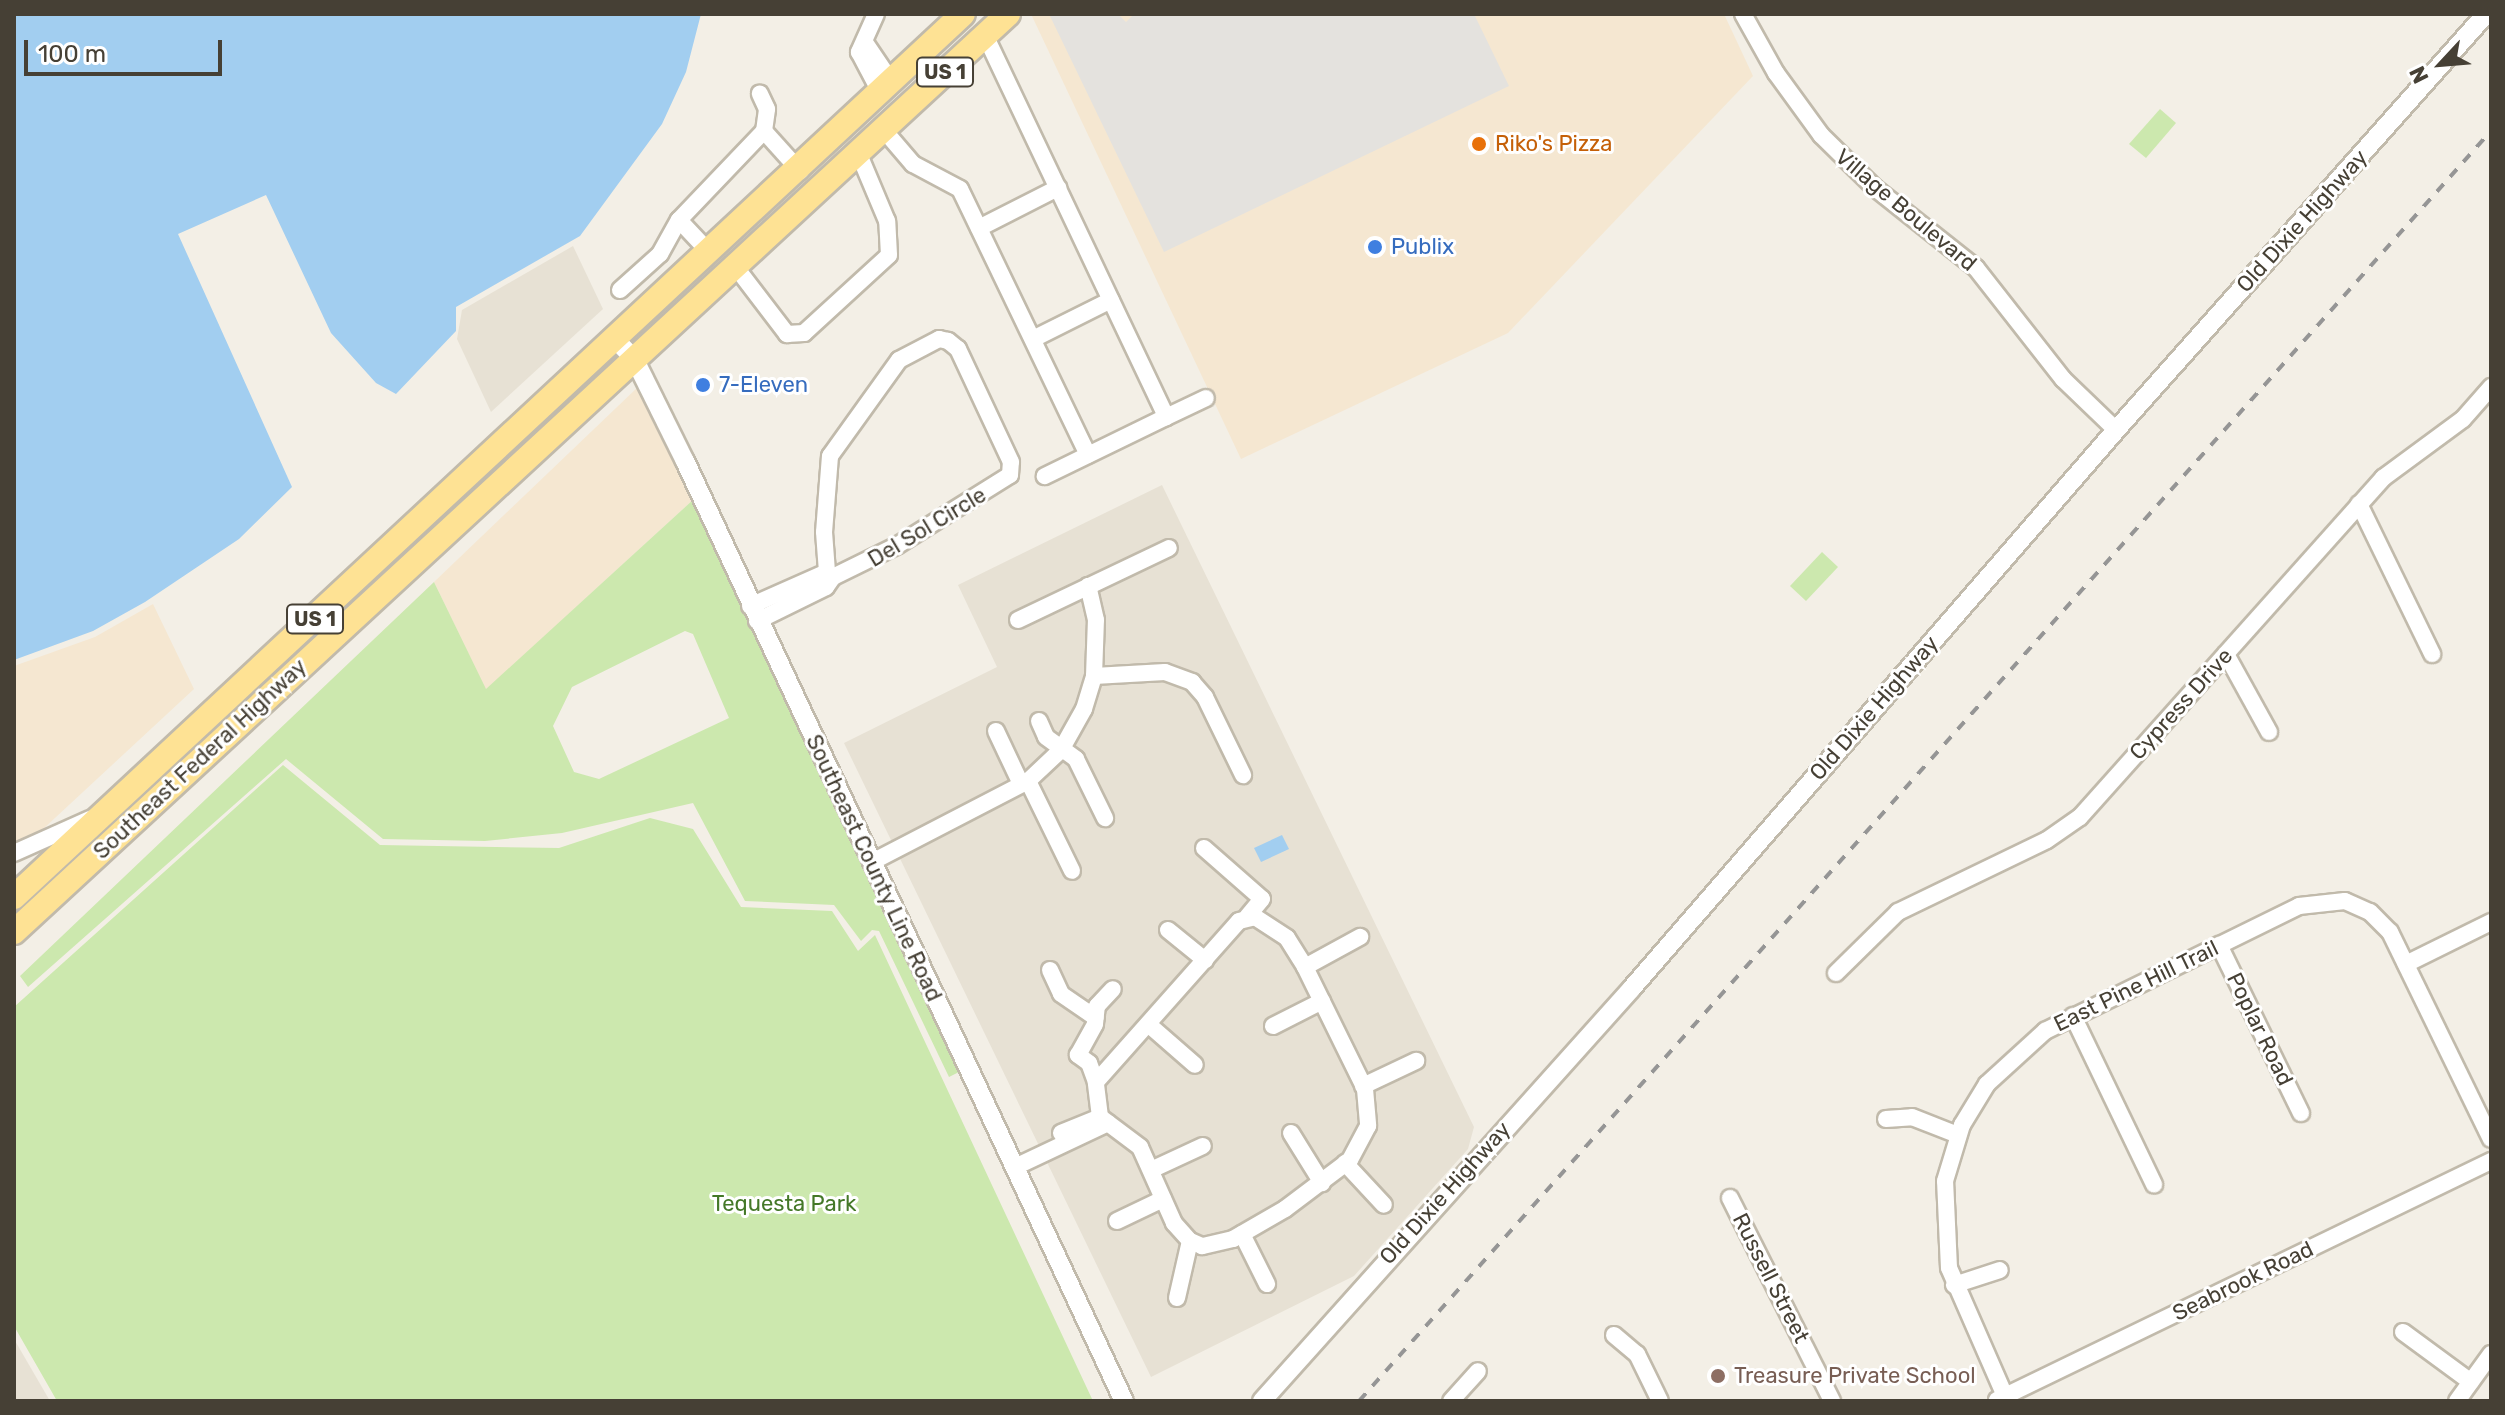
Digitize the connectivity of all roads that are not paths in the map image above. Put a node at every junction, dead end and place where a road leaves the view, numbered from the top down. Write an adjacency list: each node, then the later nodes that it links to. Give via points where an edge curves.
1 (876, 14): 7 (street, via 867,34 869,53)
2 (963, 14): 7 (main road, US 1)
3 (1008, 14): 6 (main road, US 1)
4 (1743, 14): 26 (street, Village Boulevard, via 1778,76 1821,135 1875,188 1976,268 2063,379)
5 (2486, 14): 26 (street, Old Dixie Highway)
6 (985, 35): 9 (main road, US 1); 13 (street)
7 (886, 86): 9 (main road, via 893,104); 12 (main road, US 1)
8 (760, 94): 10 (street, via 767,109)
9 (883, 129): 11 (main road, US 1); 15 (street, via 913,164 960,189)
10 (764, 131): 12 (street); 14 (street)
11 (858, 152): 17 (main road, US 1); 17 (street, via 887,221 889,255 804,333 787,334)
12 (800, 171): 16 (main road, US 1)
13 (1058, 188): 15 (street); 19 (street)
14 (679, 220): 16 (street); 18 (street, via 660,254)
15 (979, 228): 20 (street)
16 (710, 253): 21 (main road, US 1)
17 (735, 266): 22 (main road, US 1)
18 (620, 290)
19 (1111, 300): 20 (street); 25 (street)
20 (1033, 339): 27 (street)
21 (616, 340): 22 (street, Southeast County Line Road); 30 (main road, Southeast Federal Highway / US 1)
22 (635, 360): 32 (main road, Southeast Federal Highway / US 1); 35 (street, Southeast County Line Road)
23 (2491, 387): 29 (street, Cypress Drive, via 2463,419 2403,460)
24 (1206, 398): 25 (street)
25 (1166, 417): 27 (street)
26 (2116, 430): 108 (street, Old Dixie Highway, via 1744,861)
27 (1088, 455): 28 (street)
28 (1045, 476)
29 (2359, 504): 37 (street, Cypress Drive); 38 (street)
30 (418, 524): 32 (main road, via 418,543); 46 (main road, Southeast Federal Highway / US 1)
31 (1169, 548): 34 (street)
32 (407, 567): 55 (main road, Southeast Federal Highway / US 1)
33 (830, 575): 33 (street, Del Sol Circle, via 824,479 830,456 899,360 939,339 948,341 958,349 1011,462 1010,475 898,545); 35 (street, Del Sol Circle)
34 (1088, 586): 36 (street); 39 (street, via 1096,620)
35 (754, 613): 50 (street, Southeast County Line Road)
36 (1018, 620)
37 (2226, 654): 42 (street); 51 (street, Cypress Drive, via 2080,817)
38 (2432, 654)
39 (1094, 676): 43 (street, via 1084,709); 44 (street, via 1165,672 1192,682 1205,697)
40 (1039, 721): 43 (street, via 1046,737)
41 (996, 731): 45 (street)
42 (2269, 732)
43 (1063, 746): 45 (street); 47 (street, via 1076,759)
44 (1243, 775)
45 (1024, 782): 50 (street); 53 (street)
46 (106, 813): 49 (street); 54 (main road, Southeast Federal Highway / US 1)
47 (1105, 818)
48 (1204, 848): 57 (street, via 1262,899)
49 (16, 852): 54 (street)
50 (872, 862): 86 (street, Southeast County Line Road)
51 (1998, 864): 52 (street); 67 (street, Cypress Drive, via 1898,912)
52 (1951, 870)
53 (1072, 871)
54 (40, 873): 55 (street); 56 (main road, Southeast Federal Highway / US 1)
55 (57, 892): 60 (main road, Southeast Federal Highway / US 1)
56 (14, 897)
57 (1247, 917): 63 (street); 65 (street, via 1269,922)
58 (2491, 922): 64 (street)
59 (1168, 930): 63 (street)
60 (14, 932)
61 (1360, 937): 65 (street)
62 (2219, 945): 64 (street, East Pine Hill Trail, via 2299,906 2335,900 2362,908 2384,925); 70 (street, East Pine Hill Trail); 78 (street, Poplar Road)
63 (1205, 960): 72 (street)
64 (2406, 964): 83 (street, East Pine Hill Trail)
65 (1305, 967): 69 (street)
66 (1050, 970): 71 (street, via 1061,994)
67 (1836, 973)
68 (1113, 989): 71 (street, via 1097,1006)
69 (1322, 1001): 73 (street); 77 (street)
70 (2073, 1016): 82 (street, East Pine Hill Trail, via 2007,1061 1979,1096); 90 (street)
71 (1096, 1018): 76 (street, via 1078,1055 1089,1063)
72 (1148, 1024): 75 (street); 76 (street)
73 (1273, 1026)
74 (1416, 1061): 77 (street)
75 (1195, 1065)
76 (1096, 1082): 80 (street)
77 (1363, 1086): 87 (street, via 1368,1126 1364,1142)
78 (2301, 1113)
79 (1886, 1119): 82 (street, via 1912,1117)
80 (1104, 1120): 86 (street); 88 (street, via 1129,1134)
81 (1291, 1133): 89 (street)
82 (1958, 1135): 99 (street, East Pine Hill Trail, via 1942,1210)
83 (2491, 1139)
84 (1203, 1146): 88 (street)
85 (2491, 1161): 106 (street, Seabrook Road)
86 (1013, 1163): 107 (street, Southeast County Line Road)
87 (1345, 1163): 89 (street); 93 (street)
88 (1151, 1170): 92 (street)
89 (1322, 1183): 95 (street)
90 (2154, 1184)
91 (1730, 1198): 111 (street, Russell Street)
92 (1163, 1199): 94 (street); 96 (street)
93 (1384, 1205)
94 (1117, 1221)
95 (1242, 1234): 96 (street, via 1214,1245); 98 (street)
96 (1190, 1241): 100 (street)
97 (2000, 1270): 99 (street)
98 (1267, 1284)
99 (1954, 1285): 106 (street, East Pine Hill Trail)
100 (1177, 1298)
101 (2403, 1332): 105 (street)
102 (1614, 1335): 110 (street, via 1637,1354)
103 (2491, 1354): 105 (street)
104 (1478, 1371): 109 (street)
105 (2471, 1382): 112 (street)
106 (2000, 1399)
107 (1124, 1401)
108 (1262, 1401)
109 (1451, 1401)
110 (1660, 1401)
111 (1832, 1401)
112 (2457, 1401)

